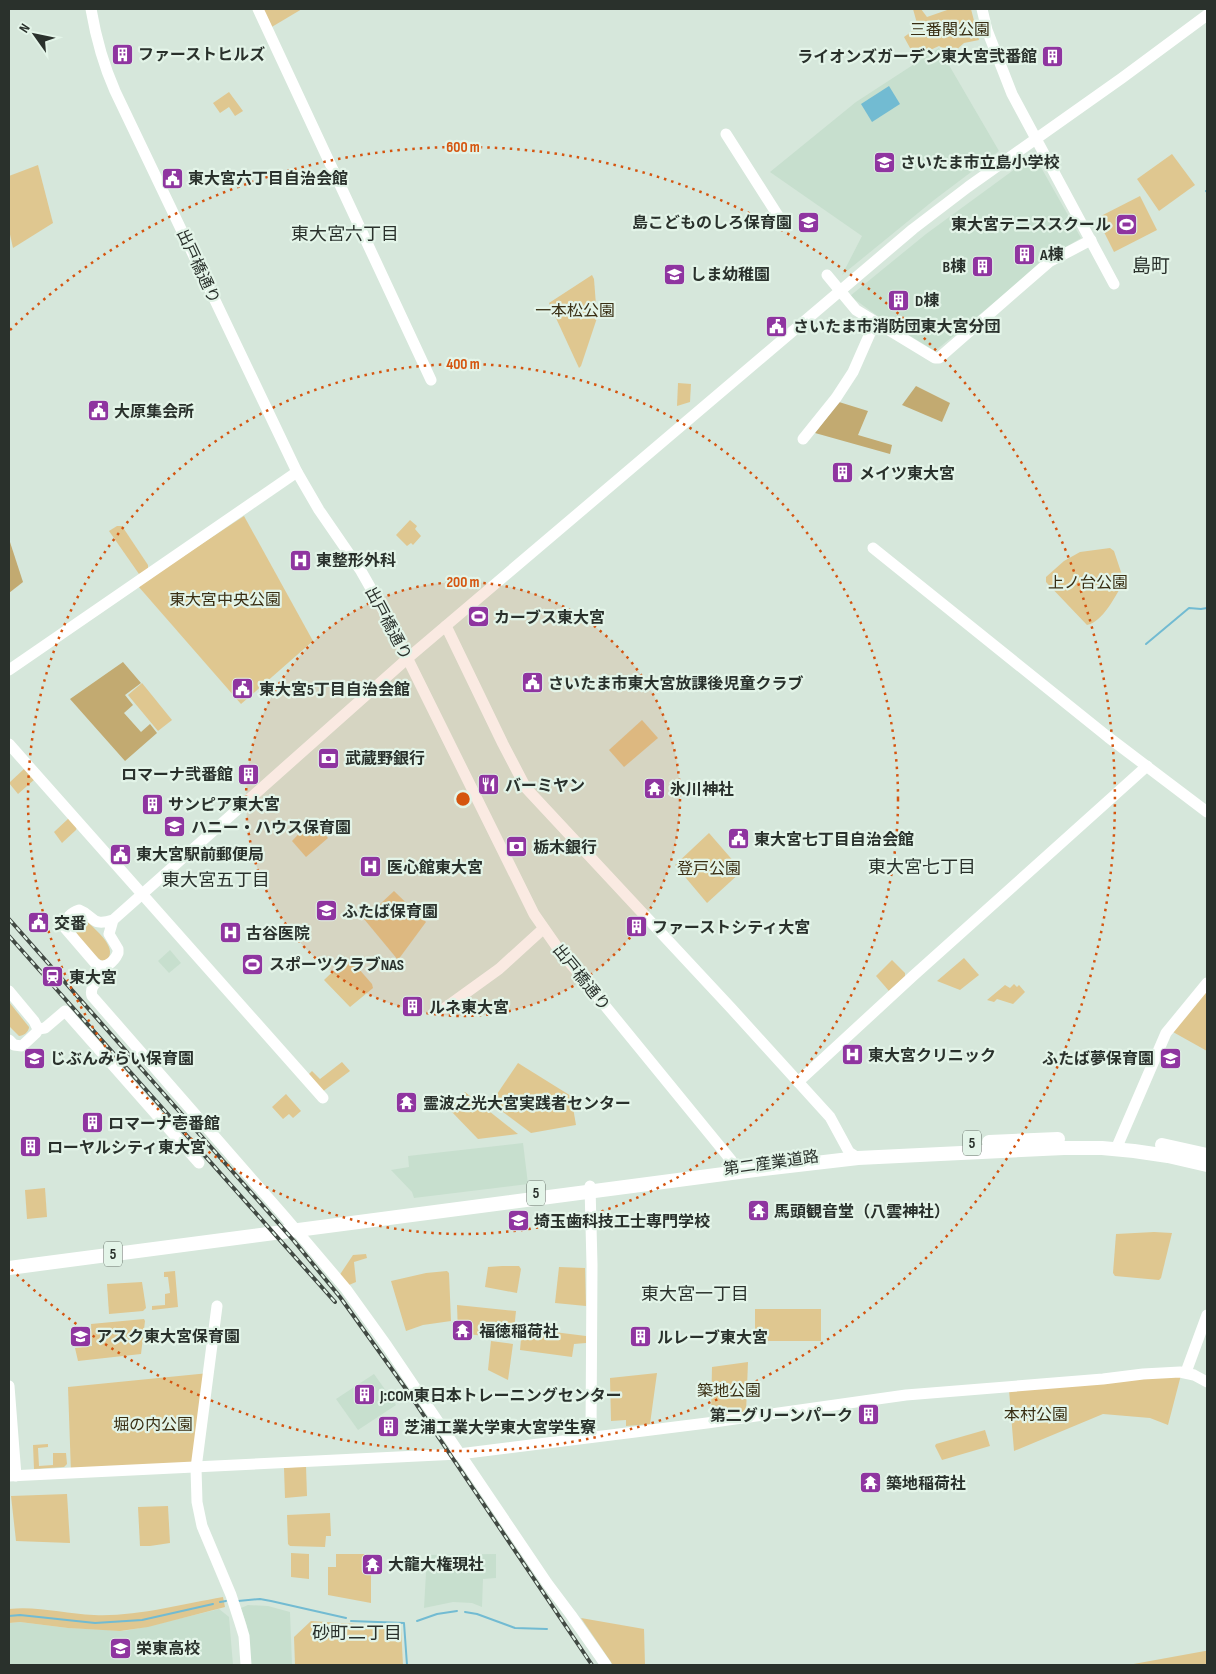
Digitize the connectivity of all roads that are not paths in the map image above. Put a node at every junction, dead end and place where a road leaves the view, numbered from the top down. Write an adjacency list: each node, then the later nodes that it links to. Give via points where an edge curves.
1 (91, 9): 15 (street, 出戸橋通り, via 95,36 115,91)
2 (258, 9): 13 (street)
3 (982, 9): 6 (street, via 1012,94)
4 (1207, 15): 6 (street)
5 (726, 134): 7 (street)
6 (1037, 139): 8 (street); 11 (street, via 932,214)
7 (782, 222)
8 (1091, 240): 10 (street); 12 (street, via 1049,262 940,358)
9 (826, 275): 11 (street)
10 (1114, 284)
11 (839, 292): 12 (street, via 851,307); 17 (street)
12 (875, 322): 14 (street, via 853,372)
13 (431, 380)
14 (803, 439)
15 (297, 472): 18 (street, 出戸橋通り, via 318,510 369,585); 19 (street)
16 (872, 548): 21 (street)
17 (446, 626): 18 (street); 34 (street, via 526,788)
18 (408, 658): 23 (street); 26 (street, 出戸橋通り)
19 (9, 670)
20 (9, 744): 23 (street)
21 (1147, 766): 22 (street); 34 (street)
22 (1207, 812)
23 (142, 894): 25 (street); 35 (street)
24 (92, 920): 25 (street); 27 (street); 28 (street, via 77,910 65,921 64,927 98,966)
25 (112, 920): 27 (street, via 109,929)
26 (543, 929): 31 (street, via 499,969); 41 (street, 出戸橋通り)
27 (113, 942): 28 (street, via 118,953)
28 (104, 966): 52 (street, via 103,975 91,987 92,996 346,1289)
29 (1207, 983): 36 (street, via 1166,1033)
30 (9, 991): 32 (street)
31 (445, 1008)
32 (38, 1029): 33 (street, via 22,1046); 39 (street, via 45,1028 65,1011)
33 (9, 1040)
34 (798, 1082): 37 (street, via 830,1117)
35 (323, 1098)
36 (1118, 1145): 37 (main road, 第二産業道路 / 5, via 1065,1138); 38 (main road, 第二産業道路 / 5, via 1171,1147); 40 (main road, 第二産業道路 / 5)
37 (853, 1155): 41 (main road, 第二産業道路 / 5)
38 (1207, 1155)
39 (199, 1163)
40 (1207, 1165)
41 (737, 1170): 42 (main road, 第二産業道路 / 5)
42 (591, 1189): 43 (main road, 第二産業道路 / 5); 51 (street)
43 (216, 1237): 44 (main road, 5); 45 (main road, 5)
44 (9, 1262)
45 (9, 1268)
46 (217, 1306): 53 (street)
47 (1207, 1315): 48 (street)
48 (1186, 1372): 49 (street); 51 (street, via 906,1395)
49 (1207, 1382)
50 (9, 1386): 54 (street)
51 (591, 1437): 52 (street)
52 (459, 1454): 53 (street); 56 (street)
53 (196, 1468): 54 (street); 55 (street, via 197,1502 202,1526 240,1623)
54 (12, 1476)
55 (246, 1665)
56 (606, 1665)

